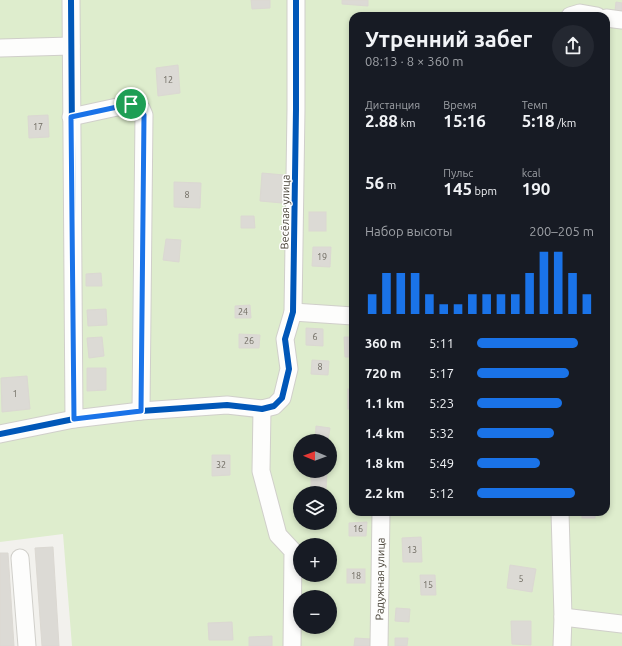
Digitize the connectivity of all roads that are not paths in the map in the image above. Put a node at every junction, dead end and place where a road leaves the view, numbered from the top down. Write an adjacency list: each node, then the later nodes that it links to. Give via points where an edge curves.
1 (71, 0): 5 (street)
2 (296, 0): 8 (street, Весёлая улица)
3 (610, 18): 4 (street)
4 (622, 20)
5 (71, 46): 6 (street); 7 (street)
6 (0, 48)
7 (71, 117): 11 (street, via 131,104 141,108 144,115); 12 (street)
8 (293, 312): 9 (street); 10 (street, Весёлая улица, via 285,339 288,369 282,398 274,406)
9 (349, 316)
10 (262, 409): 11 (street, via 227,405); 20 (street, via 261,472 278,535 293,551)
11 (141, 411): 12 (street)
12 (74, 419): 13 (street)
13 (0, 434)
14 (381, 516): 21 (street, Радужная улица)
15 (560, 516): 17 (street)
16 (20, 558): 19 (street)
17 (563, 617): 18 (street); 22 (street)
18 (622, 624)
19 (27, 646)
20 (292, 646)
21 (380, 646)
22 (562, 646)

